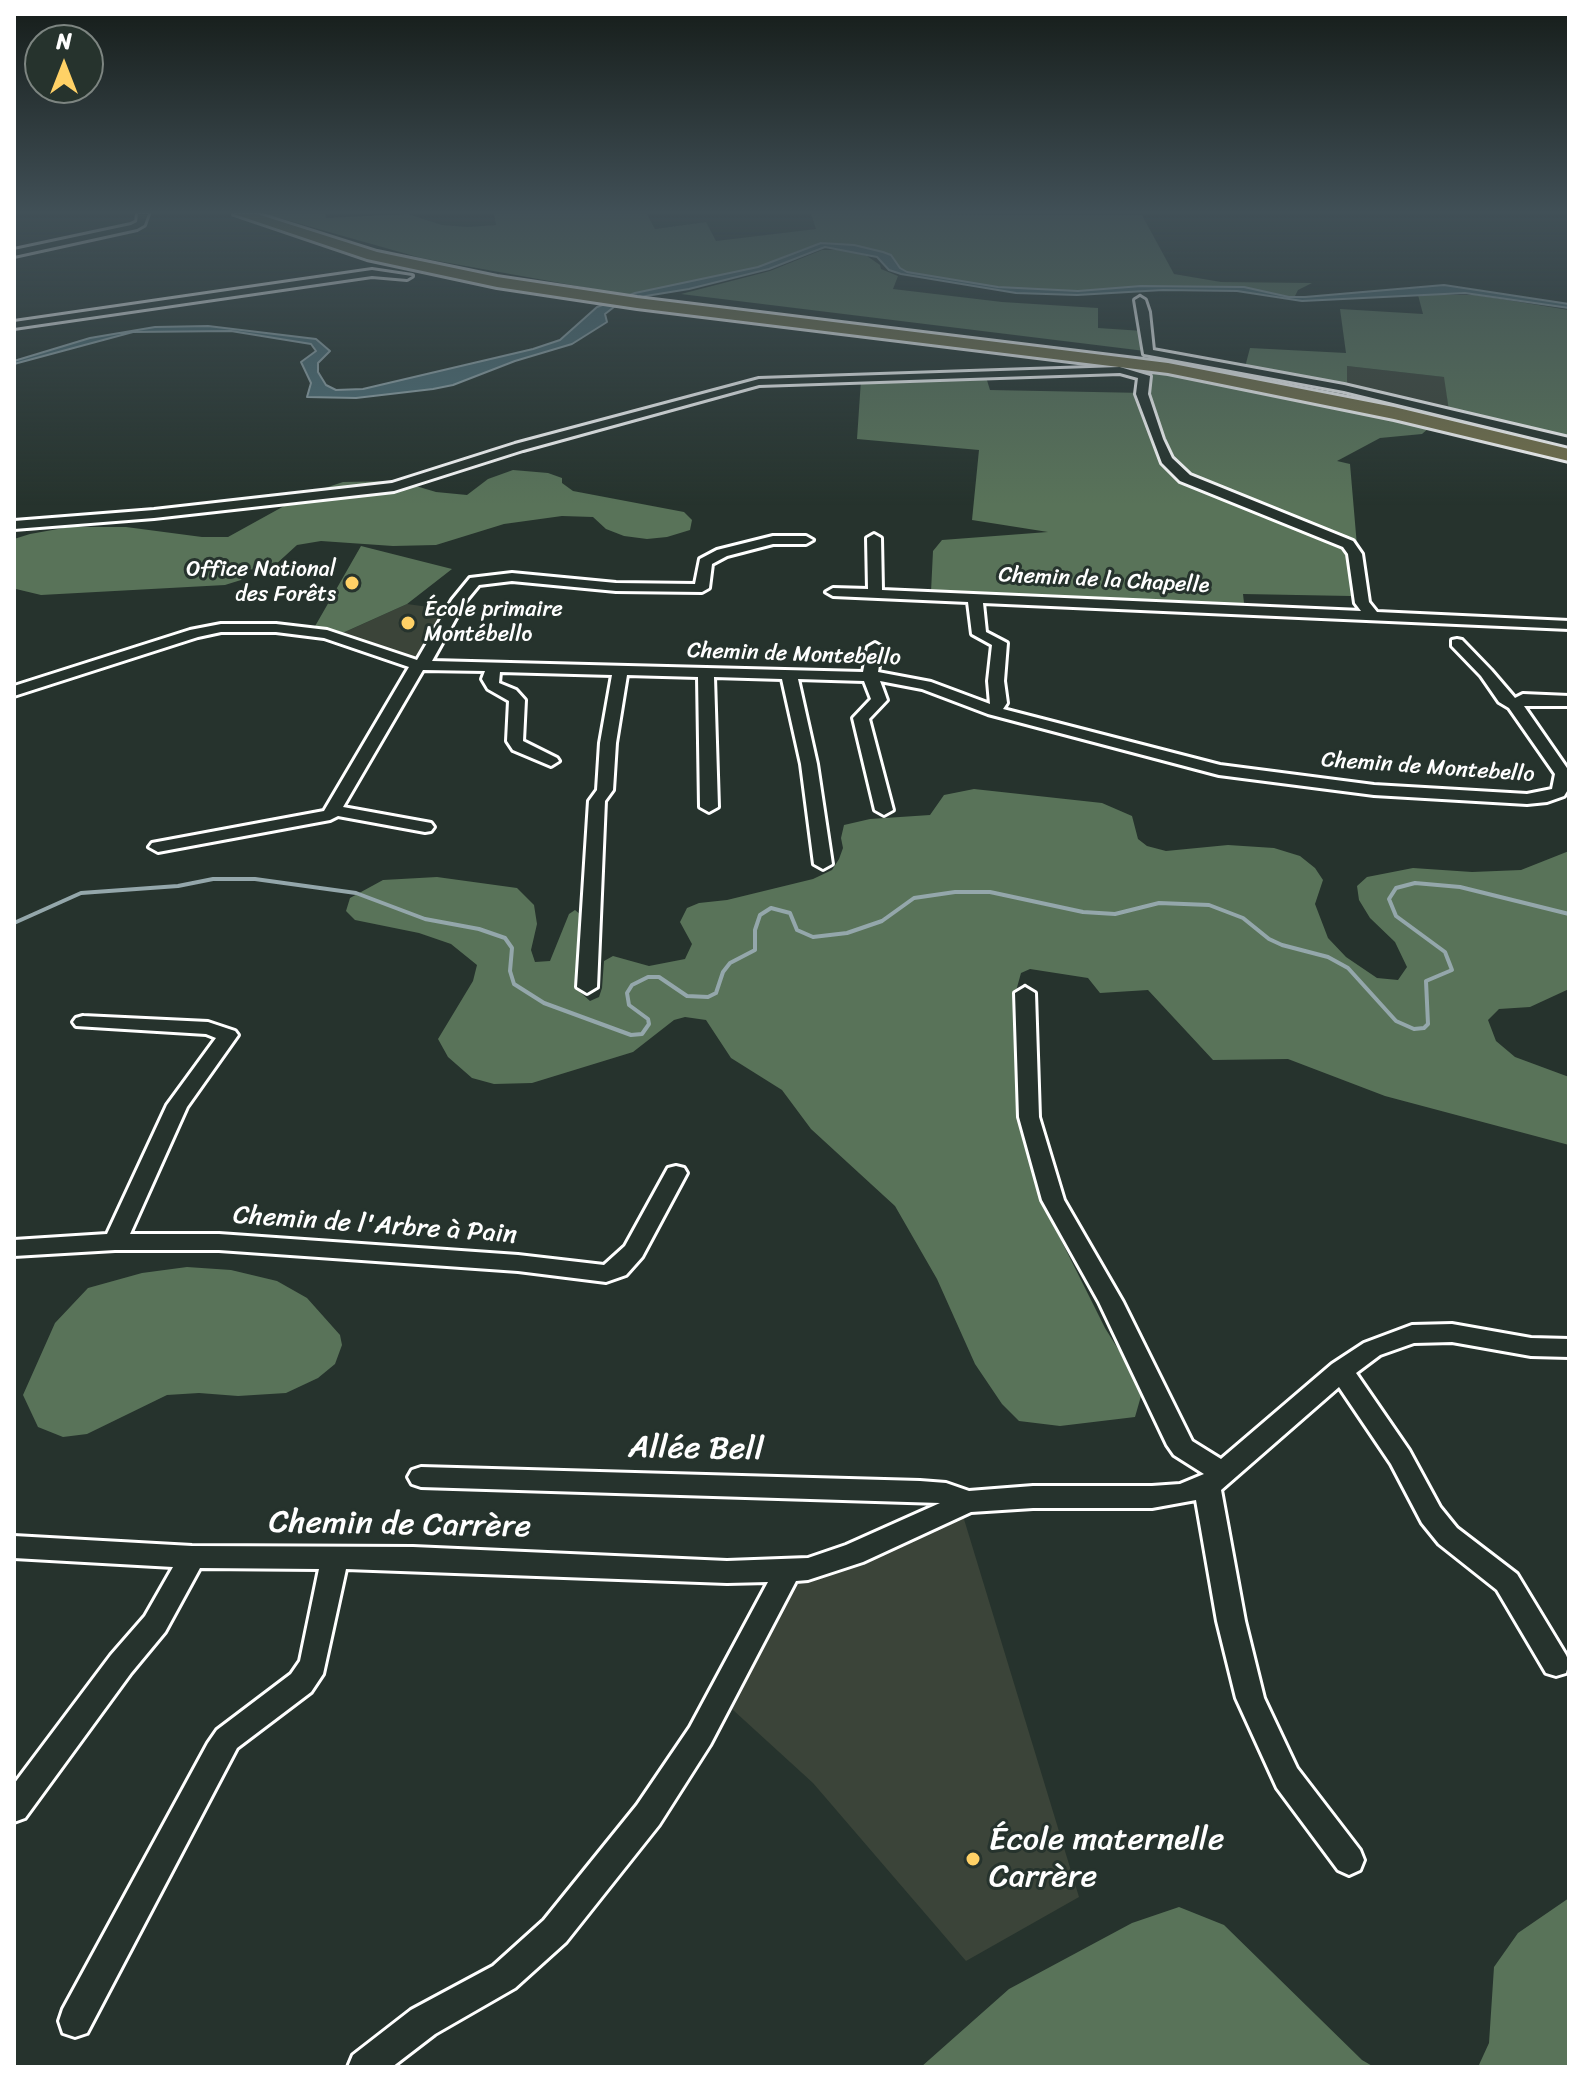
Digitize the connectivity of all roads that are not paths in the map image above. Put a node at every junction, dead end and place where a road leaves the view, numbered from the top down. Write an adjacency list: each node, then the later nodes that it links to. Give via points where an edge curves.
1 (110, 311): 5 (street)
2 (718, 311): 8 (highway, via 1168,368)
3 (729, 311): 7 (highway, via 1178,365)
4 (1144, 311): 6 (street, via 1148,352 1344,388)
5 (14, 325)
6 (1569, 442)
7 (1569, 448)
8 (1569, 455)
9 (14, 525): 15 (street, via 394,487 759,382 1120,370 1144,376 1142,394 1157,439 1166,460 1185,478 1348,544 1355,554 1362,603)
10 (874, 538): 13 (street)
11 (806, 540): 19 (street, via 773,540 722,553 705,562 702,588 616,587 528,577 475,581)
12 (833, 592): 13 (street, Chemin de la Chapelle)
13 (875, 594): 14 (street, Chemin de la Chapelle)
14 (975, 598): 15 (street, Chemin de la Chapelle); 28 (street, via 979,634 1000,643 999,703)
15 (1372, 615): 16 (street, Chemin de la Chapelle)
16 (1569, 625)
17 (1457, 643): 27 (street)
18 (875, 647): 24 (street)
19 (420, 665): 20 (street, Chemin de Montebello); 25 (street, Chemin de Montebello, via 319,633 221,628); 31 (street)
20 (493, 668): 21 (street, Chemin de Montebello); 29 (street, via 493,686 517,700 515,741)
21 (620, 672): 22 (street, Chemin de Montebello); 36 (street, via 605,790 597,801)
22 (706, 672): 23 (street, Chemin de Montebello); 30 (street)
23 (789, 675): 24 (street, Chemin de Montebello); 35 (street)
24 (870, 676): 28 (street, Chemin de Montebello, via 926,685); 32 (street, via 879,700 861,718)
25 (14, 691)
26 (1569, 701): 27 (street, via 1523,699)
27 (1516, 705): 28 (street, Chemin de Montebello, via 1563,774 1558,792 1547,797 1430,795 1258,777)
28 (994, 711)
29 (551, 761)
30 (709, 807)
31 (333, 810): 33 (street); 34 (street, via 320,819)
32 (884, 810)
33 (425, 827)
34 (158, 847)
35 (823, 864)
36 (587, 987)
37 (1025, 993): 45 (street, via 1029,1117 1053,1200 1111,1302 1176,1438)
38 (83, 1022): 40 (street, via 208,1028 228,1035 177,1105)
39 (676, 1173): 40 (street, Chemin de l'Arbre à Pain, via 634,1251 606,1274 219,1242)
40 (115, 1242): 41 (street, Chemin de l'Arbre à Pain)
41 (14, 1248)
42 (1569, 1348): 43 (street, via 1452,1333 1412,1334 1372,1349)
43 (1341, 1371): 45 (street); 51 (street, via 1400,1457 1431,1515 1448,1536 1507,1582)
44 (421, 1477): 46 (street, Allée Bell, via 920,1491)
45 (1215, 1479): 46 (street, via 1180,1494 1152,1497); 53 (street, via 1231,1621 1250,1698 1287,1778)
46 (968, 1502): 50 (street, Chemin de Carrère, via 854,1554)
47 (14, 1547): 48 (street, Chemin de Carrère)
48 (192, 1557): 49 (street, Chemin de Carrère); 52 (street, via 155,1624)
49 (335, 1558): 50 (street, Chemin de Carrère); 54 (street, via 313,1665 301,1683 227,1739 218,1752)
50 (784, 1571): 55 (street, via 700,1736 648,1815 555,1931 504,1977 423,2022)
51 (1556, 1664)
52 (14, 1808)
53 (1349, 1860)
54 (75, 2021)
55 (365, 2067)

